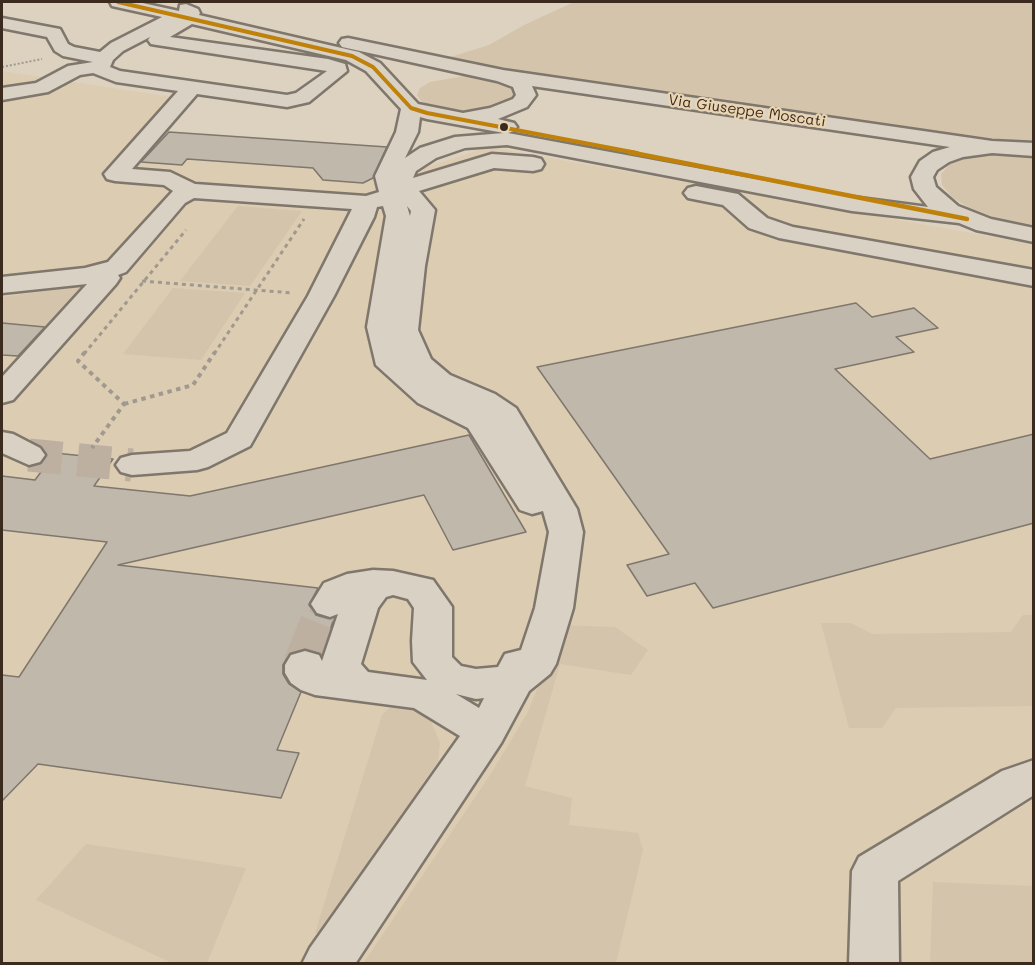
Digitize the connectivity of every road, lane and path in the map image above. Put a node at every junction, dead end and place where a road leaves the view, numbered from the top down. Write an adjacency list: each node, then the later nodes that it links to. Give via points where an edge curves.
1 (118, 2): 2 (street, Via Giuseppe Moscati)
2 (142, 3): 4 (street, Via Giuseppe Moscati); 4 (street, Via Giuseppe Moscati, via 165,4); 7 (street, via 138,24)
3 (2, 13): 8 (street, via 54,33)
4 (191, 14): 5 (street, Via Giuseppe Moscati); 6 (street); 7 (street); 11 (street, Via Giuseppe Moscati)
5 (237, 29): 6 (street, via 193,30); 15 (street, Via Giuseppe Moscati, via 352,56)
6 (158, 39): 7 (street); 14 (street, via 338,68 295,100)
7 (122, 45): 9 (street)
8 (69, 52): 9 (street); 10 (path)
9 (101, 63): 14 (street, via 100,70 106,74); 16 (street, via 75,70 40,88)
10 (2, 67)
11 (476, 71): 12 (street, Via Giuseppe Moscati); 15 (street, Via Giuseppe Moscati, via 458,71)
12 (503, 75): 13 (street, Via Giuseppe Moscati); 19 (street, Via Giuseppe Moscati)
13 (522, 84): 17 (street, via 526,95 520,103); 21 (street, Via Giuseppe Moscati)
14 (192, 87): 23 (street, via 115,174 170,179)
15 (411, 92): 18 (street, via 427,114); 22 (street, via 407,132 386,176)
16 (2, 94)
17 (494, 114): 18 (street); 26 (street)
18 (455, 117): 22 (street, via 423,143); 26 (street)
19 (992, 147): 20 (street, Via Giuseppe Moscati); 21 (street, Via Giuseppe Moscati)
20 (1034, 150)
21 (961, 151): 26 (street, Via Giuseppe Moscati, via 941,157 928,166 922,177 926,189)
22 (392, 188): 25 (street); 26 (street, via 428,153 476,140 507,140 852,204); 28 (street, via 492,162 512,161 730,199 758,223 788,233); 34 (street, via 362,217); 42 (street, via 398,216 381,327 390,365 429,397 479,422 546,523 545,568)
23 (190, 191): 24 (street); 29 (street, via 177,198 117,267)
24 (217, 192): 25 (street); 31 (path)
25 (319, 199): 33 (path)
26 (961, 216): 27 (street); 28 (street)
27 (1034, 235)
28 (969, 266): 30 (street)
29 (104, 275): 31 (path); 32 (street); 35 (street)
30 (1034, 278)
31 (143, 281): 33 (path); 36 (path, via 78,361)
32 (2, 285)
33 (256, 290): 34 (path); 36 (path, via 193,385)
34 (321, 296): 38 (street, via 239,439 197,460)
35 (2, 394)
36 (124, 404): 37 (path)
37 (92, 448)
38 (132, 465)
39 (393, 584): 40 (street, via 347,586 337,592); 42 (street, via 420,590 433,607 433,662 449,678 476,684); 43 (street, via 373,588 360,606 340,668)
40 (330, 604)
41 (305, 665): 43 (street, via 305,673 315,680)
42 (514, 681): 44 (street)
43 (357, 685): 44 (street, via 423,694)
44 (486, 732): 46 (street)
45 (1034, 777): 47 (street, via 1017,783 875,871)
46 (327, 963)
47 (874, 963)

